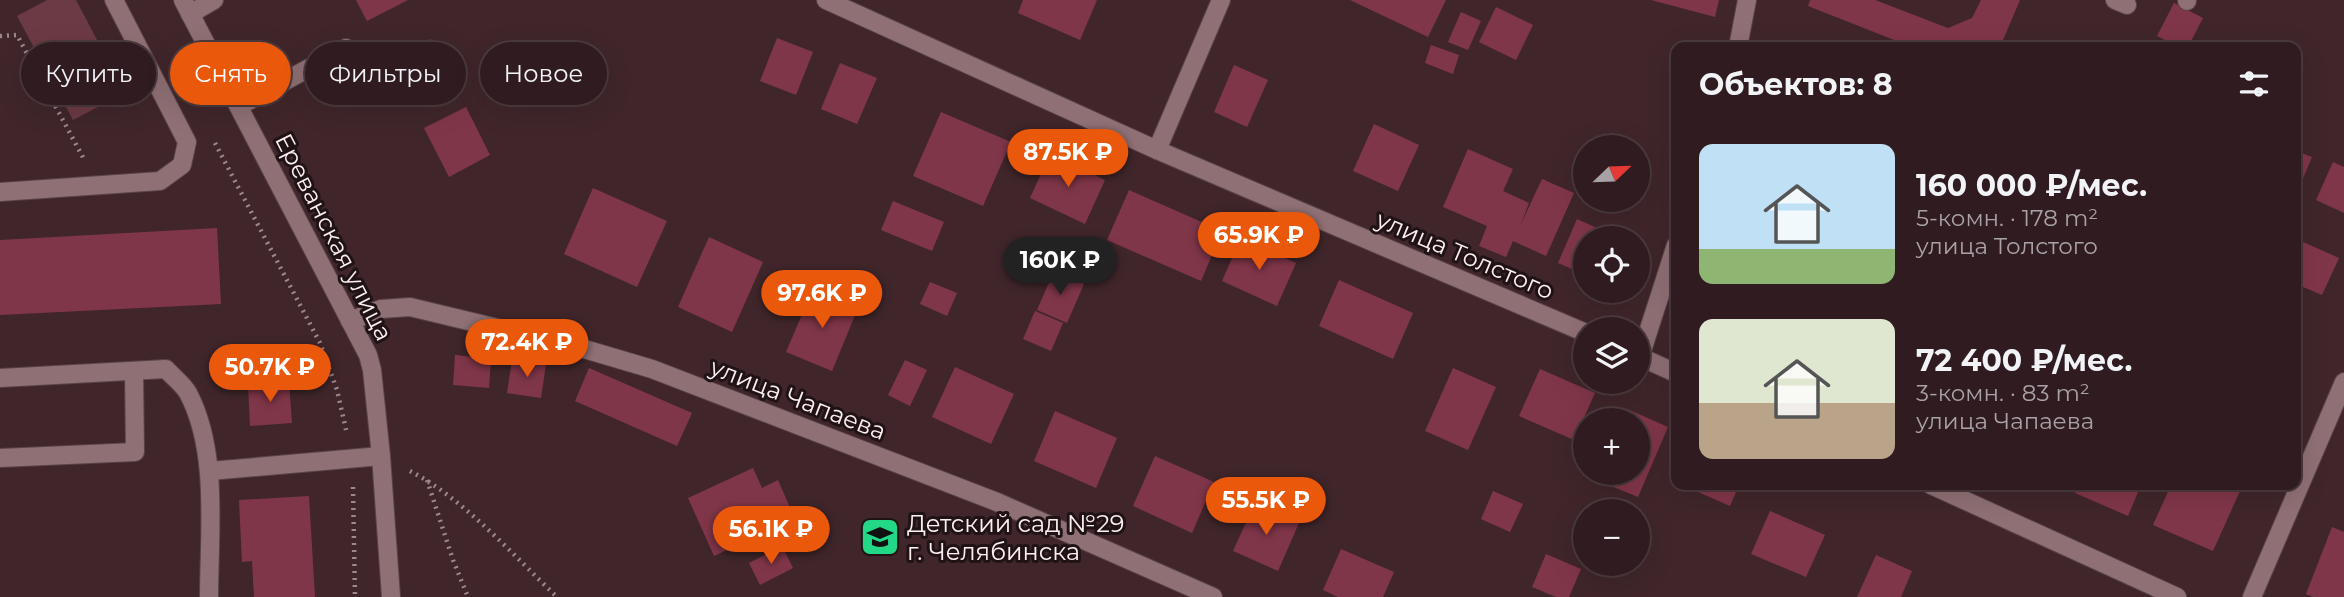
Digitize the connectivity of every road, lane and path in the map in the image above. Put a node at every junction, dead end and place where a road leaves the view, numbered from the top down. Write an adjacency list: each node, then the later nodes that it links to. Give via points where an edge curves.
1 (114, 0): 13 (street, via 187,142 182,165 160,181)
2 (214, 0): 6 (street)
3 (826, 0): 12 (street, улица Толстого)
4 (1221, 0): 12 (street)
5 (1747, 0): 8 (street)
6 (187, 7): 10 (street, Ереванская улица)
7 (0, 36): 13 (path, via 18,35)
8 (1739, 42)
9 (305, 70): 10 (street)
10 (239, 106): 16 (street, Ереванская улица)
11 (211, 135): 26 (path, via 320,344 337,390)
12 (1157, 150): 18 (street, улица Толстого)
13 (98, 185): 14 (street)
14 (0, 192)
15 (1671, 260): 17 (street)
16 (351, 321): 24 (street, Ереванская улица, via 372,370); 32 (street, улица Чапаева, via 381,309 410,307 652,369 997,502)
17 (1650, 323)
18 (1573, 328)
19 (1650, 361): 21 (street)
20 (134, 371): 22 (street); 25 (street, via 135,452); 27 (street, via 166,369 187,392 200,425)
21 (1671, 371)
22 (0, 378)
23 (2344, 382): 29 (street)
24 (381, 456): 26 (street); 28 (path); 35 (street, Ереванская улица)
25 (0, 458)
26 (352, 458): 27 (street); 34 (path)
27 (209, 471): 33 (street)
28 (427, 479): 36 (path); 37 (path)
29 (2301, 482)
30 (1945, 490): 38 (street)
31 (2298, 490): 39 (street)
32 (1206, 596)
33 (209, 597)
34 (355, 597)
35 (391, 597)
36 (468, 597)
37 (557, 597)
38 (2177, 597)
39 (2252, 597)

